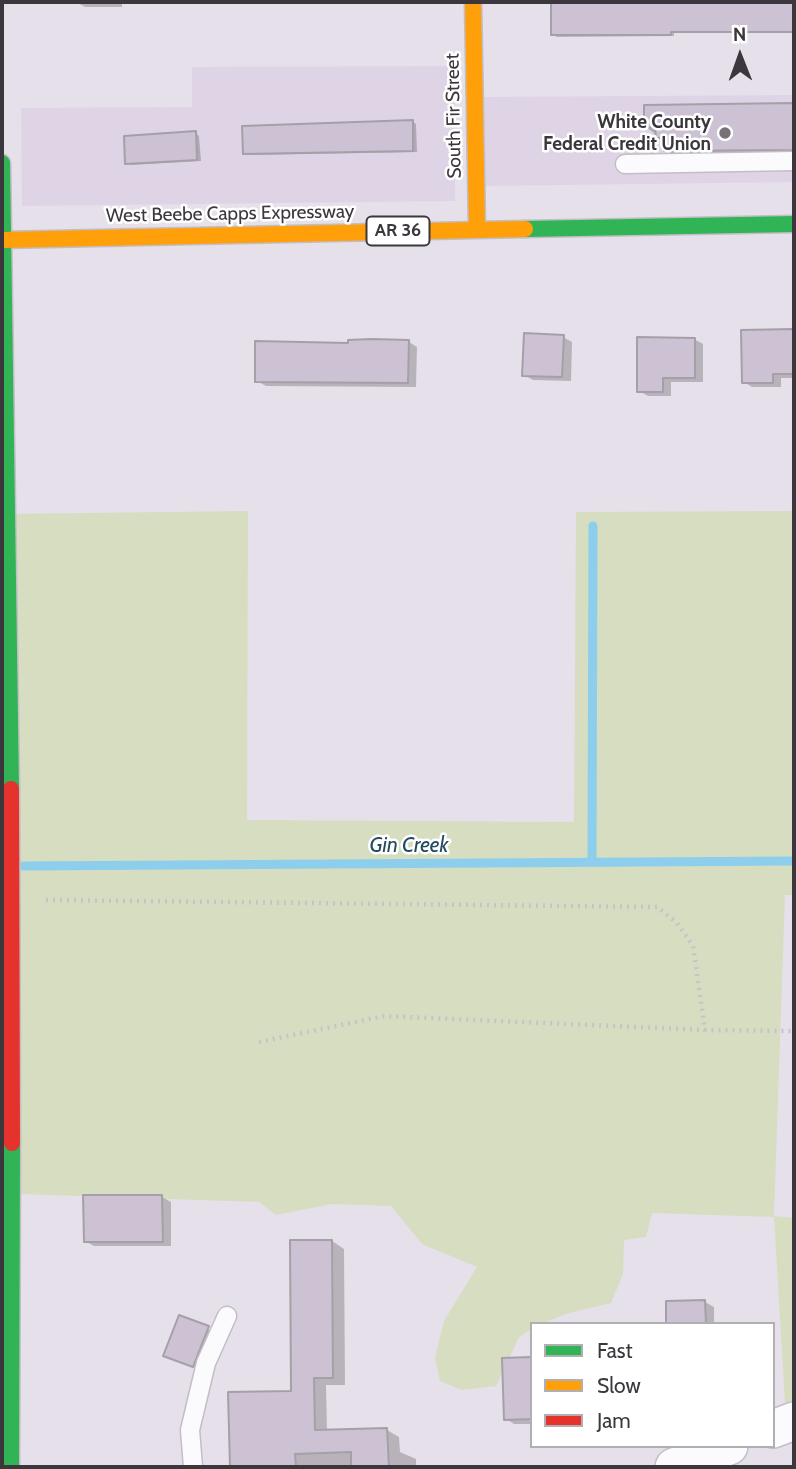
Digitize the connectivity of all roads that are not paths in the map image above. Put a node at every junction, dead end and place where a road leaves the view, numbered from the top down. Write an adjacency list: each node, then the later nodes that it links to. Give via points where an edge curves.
1 (474, 2): 6 (street, South Fir Street)
2 (794, 161): 4 (lane)
3 (2, 163): 7 (street)
4 (625, 164)
5 (794, 223): 6 (street, West Beebe Capps Expressway / AR 36)
6 (477, 229): 7 (street, West Beebe Capps Expressway / AR 36)
7 (2, 240): 12 (street, via 13,900)
8 (227, 1316): 13 (lane, via 206,1363 190,1430)
9 (794, 1421): 10 (street)
10 (775, 1428)
11 (724, 1448): 14 (street)
12 (11, 1467)
13 (193, 1467)
14 (674, 1467)

